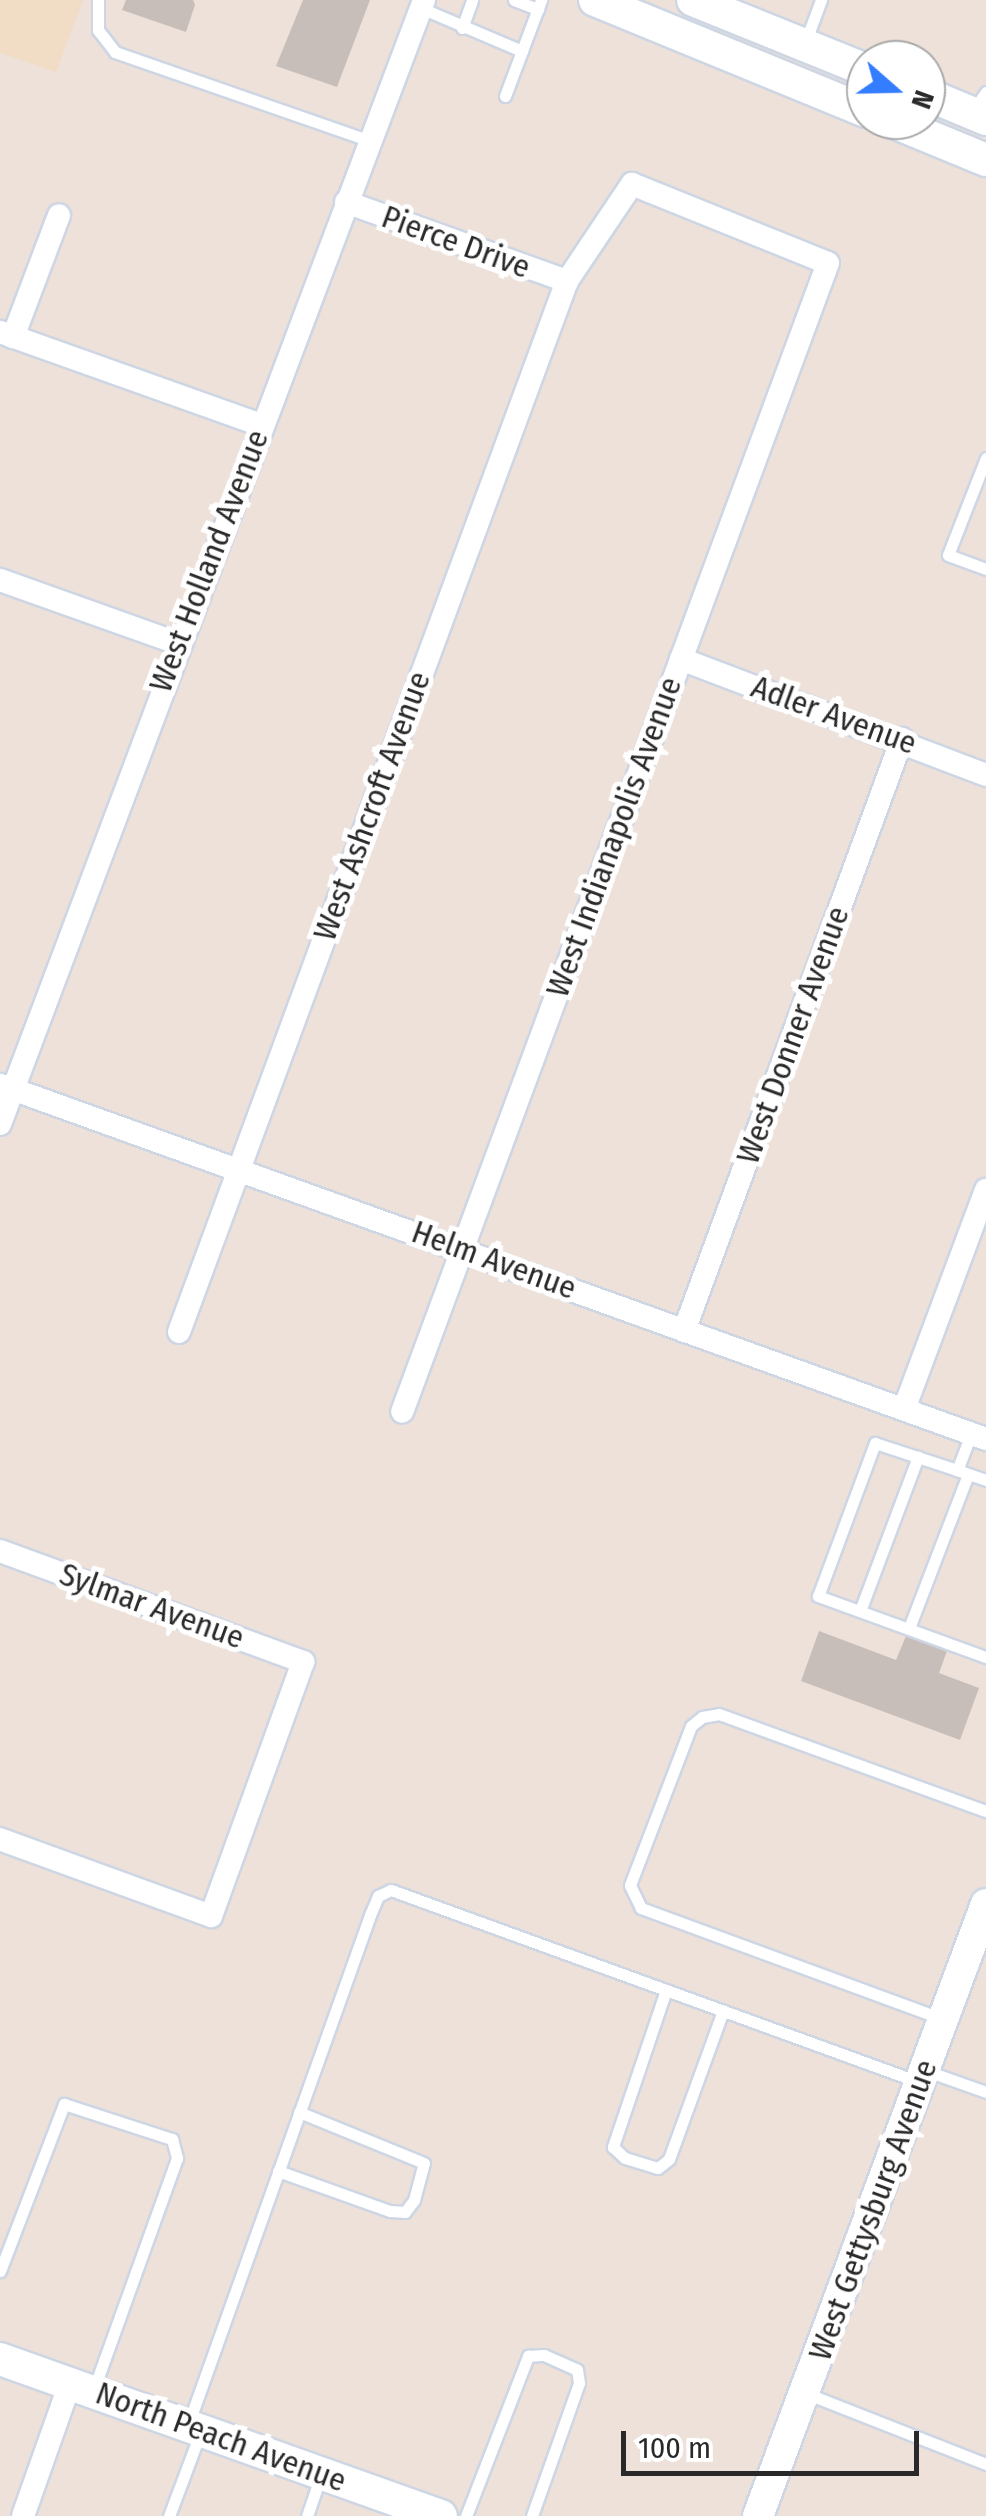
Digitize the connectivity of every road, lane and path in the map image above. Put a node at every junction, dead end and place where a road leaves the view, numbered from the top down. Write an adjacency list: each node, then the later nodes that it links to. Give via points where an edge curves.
1 (98, 0): 21 (lane, via 98,30 116,52)
2 (472, 0): 9 (lane)
3 (514, 0): 8 (lane)
4 (595, 0): 13 (main road)
5 (693, 0): 10 (main road)
6 (822, 0): 10 (lane)
7 (422, 4): 9 (lane); 21 (street, West Holland Avenue)
8 (540, 4): 11 (lane)
9 (462, 28): 11 (lane)
10 (804, 45): 12 (main road)
11 (522, 51): 15 (lane)
12 (846, 62)
13 (794, 82): 14 (main road, via 820,76); 17 (main road)
14 (846, 85)
15 (505, 96)
16 (946, 99): 18 (main road)
17 (846, 103)
18 (981, 108): 19 (main road)
19 (946, 121)
20 (938, 140): 22 (main road)
21 (370, 141): 24 (street, West Holland Avenue)
22 (986, 160)
23 (632, 184): 26 (street, West Ashcroft Avenue); 33 (street, West Indianapolis Avenue, via 828,263)
24 (346, 202): 26 (street, Pierce Drive); 28 (street, West Holland Avenue)
25 (59, 215): 27 (street)
26 (567, 281): 38 (street, West Ashcroft Avenue)
27 (6, 335): 28 (street)
28 (261, 425): 32 (street, West Holland Avenue)
29 (986, 458): 30 (lane, via 948,555)
30 (986, 569)
31 (0, 580): 32 (street)
32 (177, 644): 36 (street, West Holland Avenue)
33 (680, 659): 34 (street, Adler Avenue); 40 (street, West Indianapolis Avenue)
34 (902, 739): 35 (street, Adler Avenue); 41 (street, West Donner Avenue)
35 (986, 775)
36 (6, 1087): 37 (street, West Holland Avenue); 38 (street, Helm Avenue)
37 (0, 1124)
38 (238, 1168): 40 (street, Helm Avenue); 42 (street, West Ashcroft Avenue)
39 (986, 1190): 43 (street)
40 (462, 1247): 41 (street, Helm Avenue); 44 (street, West Indianapolis Avenue)
41 (684, 1331): 43 (street, Helm Avenue)
42 (179, 1332)
43 (904, 1409): 45 (street, Helm Avenue)
44 (402, 1412)
45 (978, 1436): 47 (lane)
46 (918, 1457): 47 (lane); 50 (lane); 50 (lane, via 875,1443 818,1596)
47 (963, 1472): 48 (lane); 51 (lane)
48 (986, 1480)
49 (0, 1551): 54 (street, Sylmar Avenue, via 303,1662 211,1916)
50 (860, 1611): 51 (lane)
51 (909, 1628): 52 (lane)
52 (986, 1657)
53 (986, 1811): 58 (lane, via 718,1714 702,1717 691,1726 630,1885 640,1908)
54 (0, 1840)
55 (986, 1904): 58 (street, West Gettysburg Avenue)
56 (666, 1990): 57 (lane); 57 (lane, via 614,2147 625,2158 658,2168 669,2160); 61 (lane, via 390,1890 378,1896 370,1915)
57 (723, 2010): 59 (lane)
58 (944, 2019): 59 (street, West Gettysburg Avenue)
59 (922, 2076): 60 (lane); 66 (street, West Gettysburg Avenue)
60 (986, 2092)
61 (299, 2112): 62 (lane); 62 (lane, via 424,2163 414,2200 405,2212 390,2211)
62 (278, 2171): 67 (lane)
63 (0, 2271): 65 (lane, via 64,2104 172,2139 176,2158)
64 (0, 2359): 65 (main road, North Peach Avenue)
65 (82, 2388): 67 (main road, North Peach Avenue); 70 (street)
66 (805, 2393): 68 (lane); 76 (street, West Gettysburg Avenue)
67 (194, 2429): 69 (main road, North Peach Avenue); 71 (lane)
68 (986, 2464)
69 (322, 2473): 72 (lane); 73 (main road, North Peach Avenue)
70 (23, 2516)
71 (169, 2516)
72 (307, 2516)
73 (441, 2516)
74 (466, 2516): 75 (lane, via 528,2356 544,2354 577,2370 578,2383)
75 (532, 2516)
76 (758, 2516)

